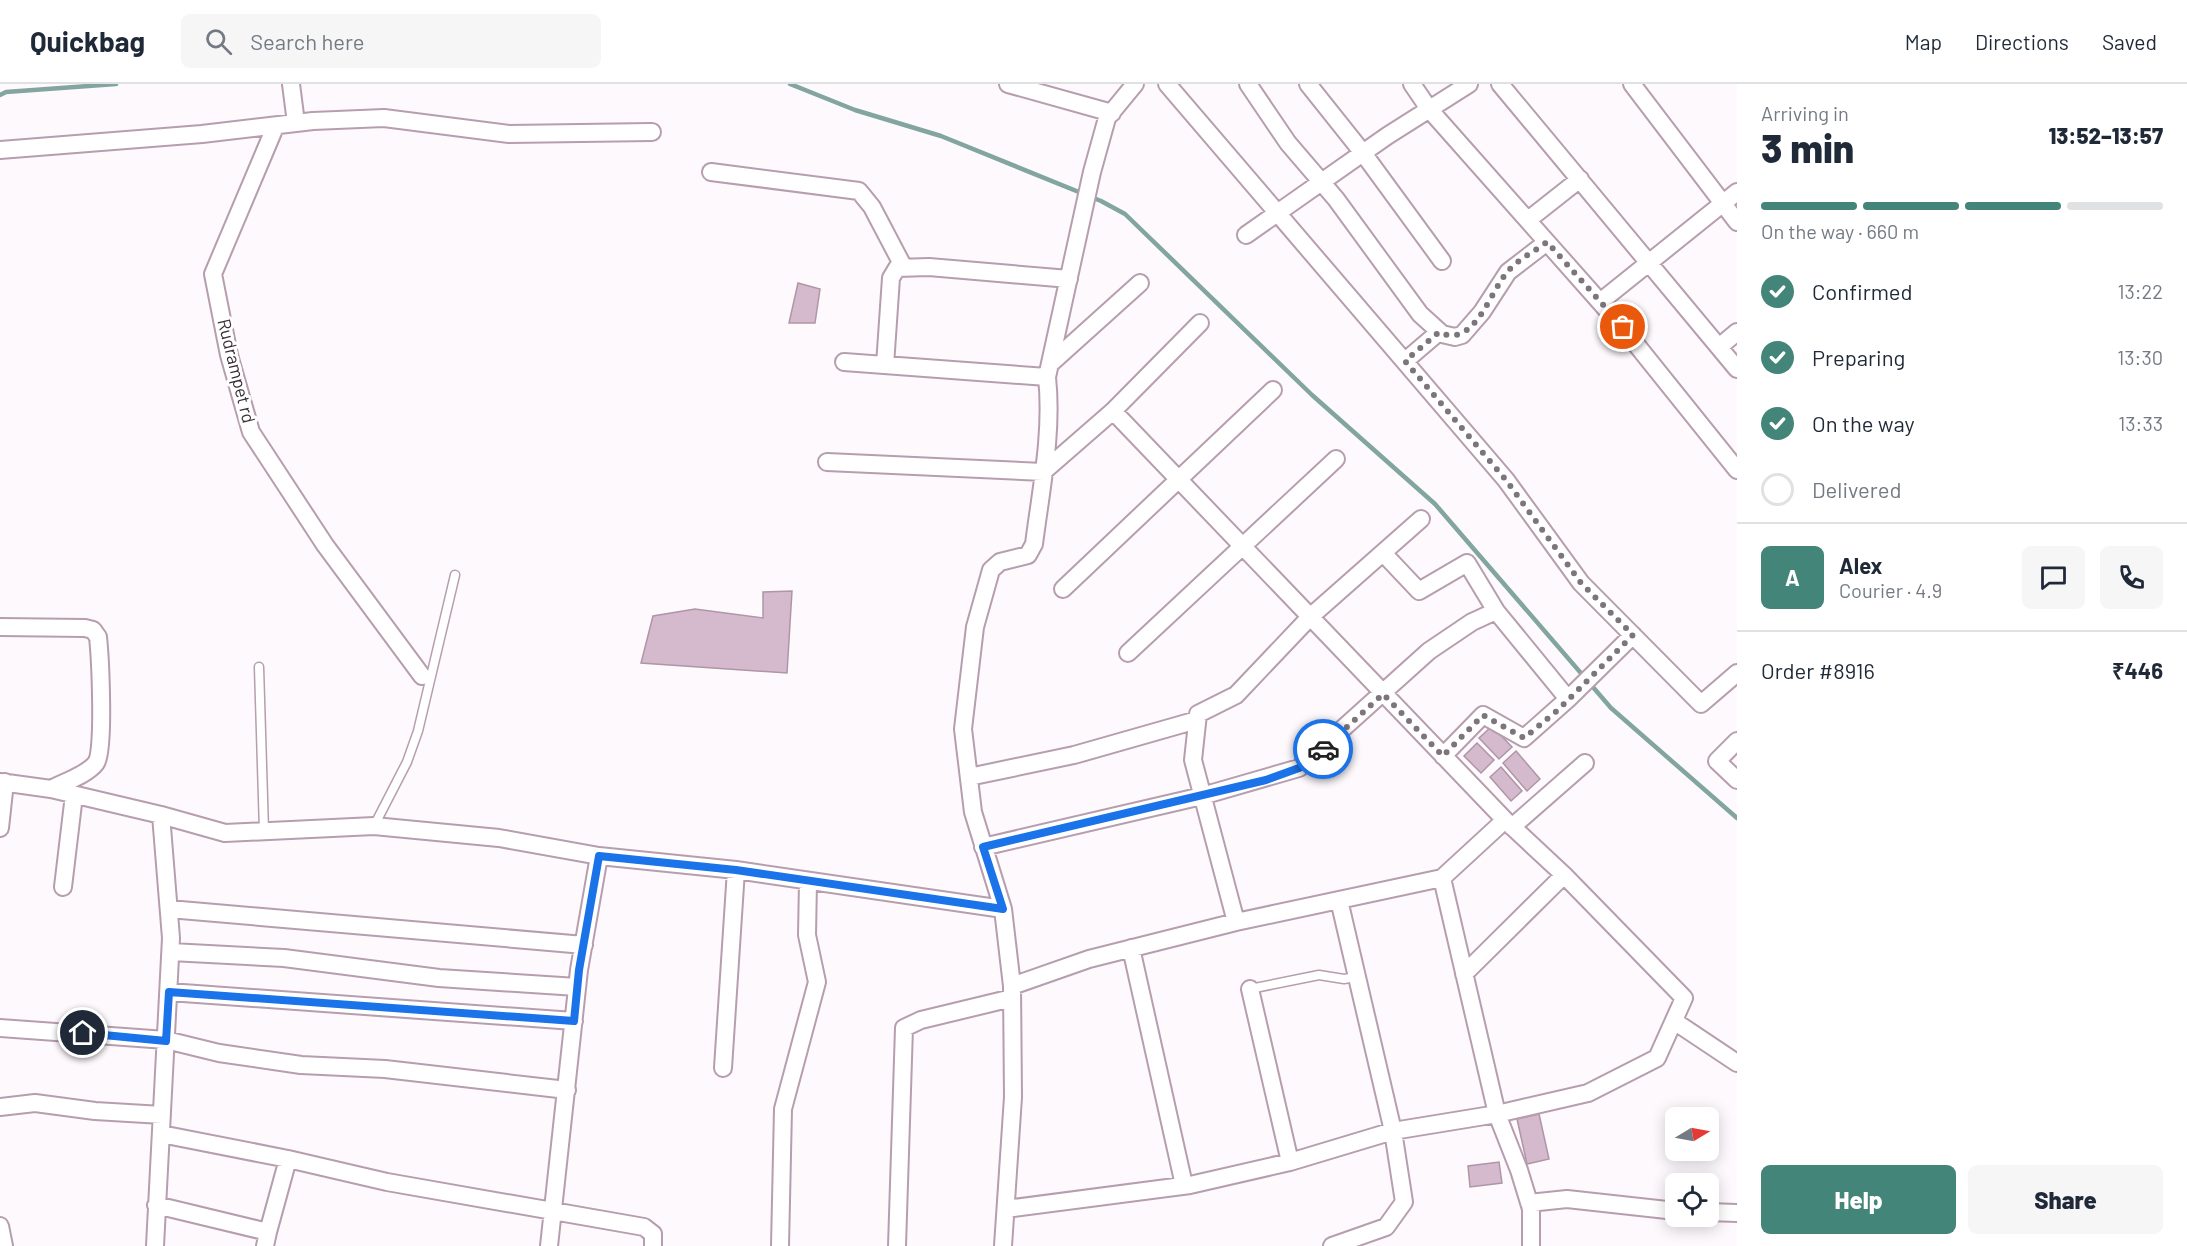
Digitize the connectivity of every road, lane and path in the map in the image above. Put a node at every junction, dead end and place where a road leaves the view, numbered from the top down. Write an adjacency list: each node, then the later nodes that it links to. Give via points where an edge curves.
1 (1008, 84): 12 (street)
2 (1135, 84): 12 (street)
3 (1167, 84): 23 (street)
4 (1248, 84): 20 (street, via 1288,143)
5 (1308, 84): 17 (street)
6 (1412, 84): 11 (street)
7 (1469, 84): 11 (street)
8 (1500, 84): 19 (street)
9 (1632, 84): 22 (street)
10 (291, 86): 13 (street)
11 (1429, 109): 17 (street); 24 (street)
12 (1112, 112): 31 (street, via 1092,172)
13 (296, 123): 15 (street, via 384,118 509,134); 16 (street)
14 (273, 132): 62 (street, Rudrampet rd, via 213,274 229,355 251,432 325,545)
15 (652, 132)
16 (0, 150)
17 (1364, 153): 20 (street); 28 (street)
18 (711, 172): 30 (street, via 859,191 872,207)
19 (1580, 179): 24 (street); 29 (street)
20 (1322, 182): 23 (street); 35 (street, via 1420,314)
21 (1737, 192): 22 (street)
22 (1723, 203): 25 (street); 29 (street)
23 (1276, 214): 26 (street); 38 (street)
24 (1528, 220): 27 (street)
25 (1737, 222)
26 (1246, 236)
27 (1547, 242): 33 (street); 35 (street, via 1508,272 1462,334 1455,337)
28 (1442, 261)
29 (1649, 261): 33 (street); 37 (street)
30 (903, 266): 31 (street); 40 (street, via 891,278)
31 (1069, 279): 42 (street)
32 (1140, 283): 42 (street)
33 (1600, 302): 47 (street)
34 (1200, 323): 44 (street)
35 (1439, 332): 38 (street)
36 (1737, 332): 37 (street)
37 (1719, 346): 41 (street)
38 (1405, 361): 58 (street, via 1506,480 1581,583)
39 (844, 362): 40 (street)
40 (885, 365): 42 (street)
41 (1737, 369)
42 (1049, 370): 48 (street)
43 (1273, 390): 49 (street)
44 (1113, 411): 48 (street); 49 (street)
45 (1336, 459): 51 (street)
46 (827, 462): 48 (street)
47 (1737, 470)
48 (1043, 472): 69 (street, via 1034,544 1028,555 1000,561 992,570 975,627 963,729)
49 (1177, 479): 51 (street); 54 (street)
50 (1421, 519): 52 (street)
51 (1242, 548): 56 (street); 59 (street)
52 (1384, 555): 55 (street, via 1419,591 1467,563); 56 (street)
53 (455, 575): 77 (lane, via 418,731 407,762)
54 (1063, 589)
55 (1496, 611): 63 (street, via 1429,651); 64 (street)
56 (1310, 617): 63 (street); 65 (street, via 1236,695 1198,714)
57 (0, 627): 72 (street, via 85,628 93,630 98,638 98,758 88,769)
58 (1633, 635): 61 (street, via 1701,704); 64 (street)
59 (1128, 653)
60 (259, 668): 79 (lane)
61 (1737, 673)
62 (422, 676)
63 (1383, 694): 67 (street); 74 (street, via 1299,768)
64 (1571, 696): 67 (street, via 1524,738 1483,715)
65 (1197, 720): 69 (street, via 1084,752); 74 (street, via 1193,760)
66 (1737, 741): 70 (street, via 1717,761)
67 (1443, 756): 76 (street)
68 (1585, 763): 76 (street)
69 (969, 777): 80 (street)
70 (1737, 780)
71 (2, 782): 72 (street); 78 (street)
72 (51, 789): 73 (street)
73 (74, 795): 75 (street); 86 (street)
74 (1202, 796): 80 (street); 90 (street)
75 (161, 815): 79 (street, via 225,833); 88 (street)
76 (1508, 824): 83 (street); 84 (street)
77 (374, 826): 79 (street); 81 (street, via 499,838)
78 (0, 828)
79 (264, 831)
80 (983, 847): 89 (street)
81 (599, 856): 82 (street); 91 (street)
82 (736, 870): 85 (street); 105 (street)
83 (1564, 875): 94 (street); 101 (street, via 1684,998)
84 (1442, 878): 87 (street); 94 (street)
85 (808, 881): 89 (street); 128 (street, via 807,935 817,982 783,1109)
86 (63, 887)
87 (1339, 900): 90 (street); 95 (street)
88 (169, 909): 91 (street); 93 (street)
89 (1003, 909): 99 (street)
90 (1236, 922): 92 (street)
91 (584, 945): 96 (street)
92 (1131, 948): 99 (street, via 1089,959); 114 (street)
93 (171, 952): 96 (street, via 284,958 439,978); 98 (street)
94 (1464, 974): 108 (street)
95 (1356, 977): 97 (lane, via 1318,975); 110 (street)
96 (577, 987): 100 (street)
97 (1250, 989): 113 (street)
98 (169, 992): 100 (street); 103 (street)
99 (1012, 992): 117 (street); 129 (street, via 904,1028)
100 (574, 1021): 106 (street)
101 (1674, 1021): 104 (street); 108 (street, via 1657,1058 1588,1093)
102 (0, 1028): 103 (street)
103 (166, 1041): 106 (street, via 302,1065 385,1069); 109 (street)
104 (1737, 1063)
105 (723, 1068)
106 (567, 1090): 119 (street)
107 (0, 1107): 109 (street, via 36,1102)
108 (1497, 1114): 110 (street); 115 (street)
109 (162, 1115): 111 (street)
110 (1392, 1131): 113 (street); 131 (street, via 1404,1202 1386,1227)
111 (161, 1134): 112 (street); 116 (street)
112 (288, 1159): 119 (street, via 387,1182); 123 (street)
113 (1290, 1162): 114 (street)
114 (1184, 1185): 117 (street)
115 (1529, 1203): 118 (street, via 1567,1199); 132 (street)
116 (156, 1204): 123 (street); 125 (street)
117 (1006, 1209): 130 (street)
118 (1665, 1210)
119 (553, 1212): 126 (street); 127 (street, via 644,1227 652,1234)
120 (1719, 1212): 121 (street)
121 (1737, 1213)
122 (0, 1226): 124 (street)
123 (266, 1239)
124 (2, 1245)
125 (155, 1246)
126 (549, 1246)
127 (654, 1246)
128 (780, 1246)
129 (897, 1246)
130 (1003, 1246)
131 (1332, 1246)
132 (1531, 1246)

